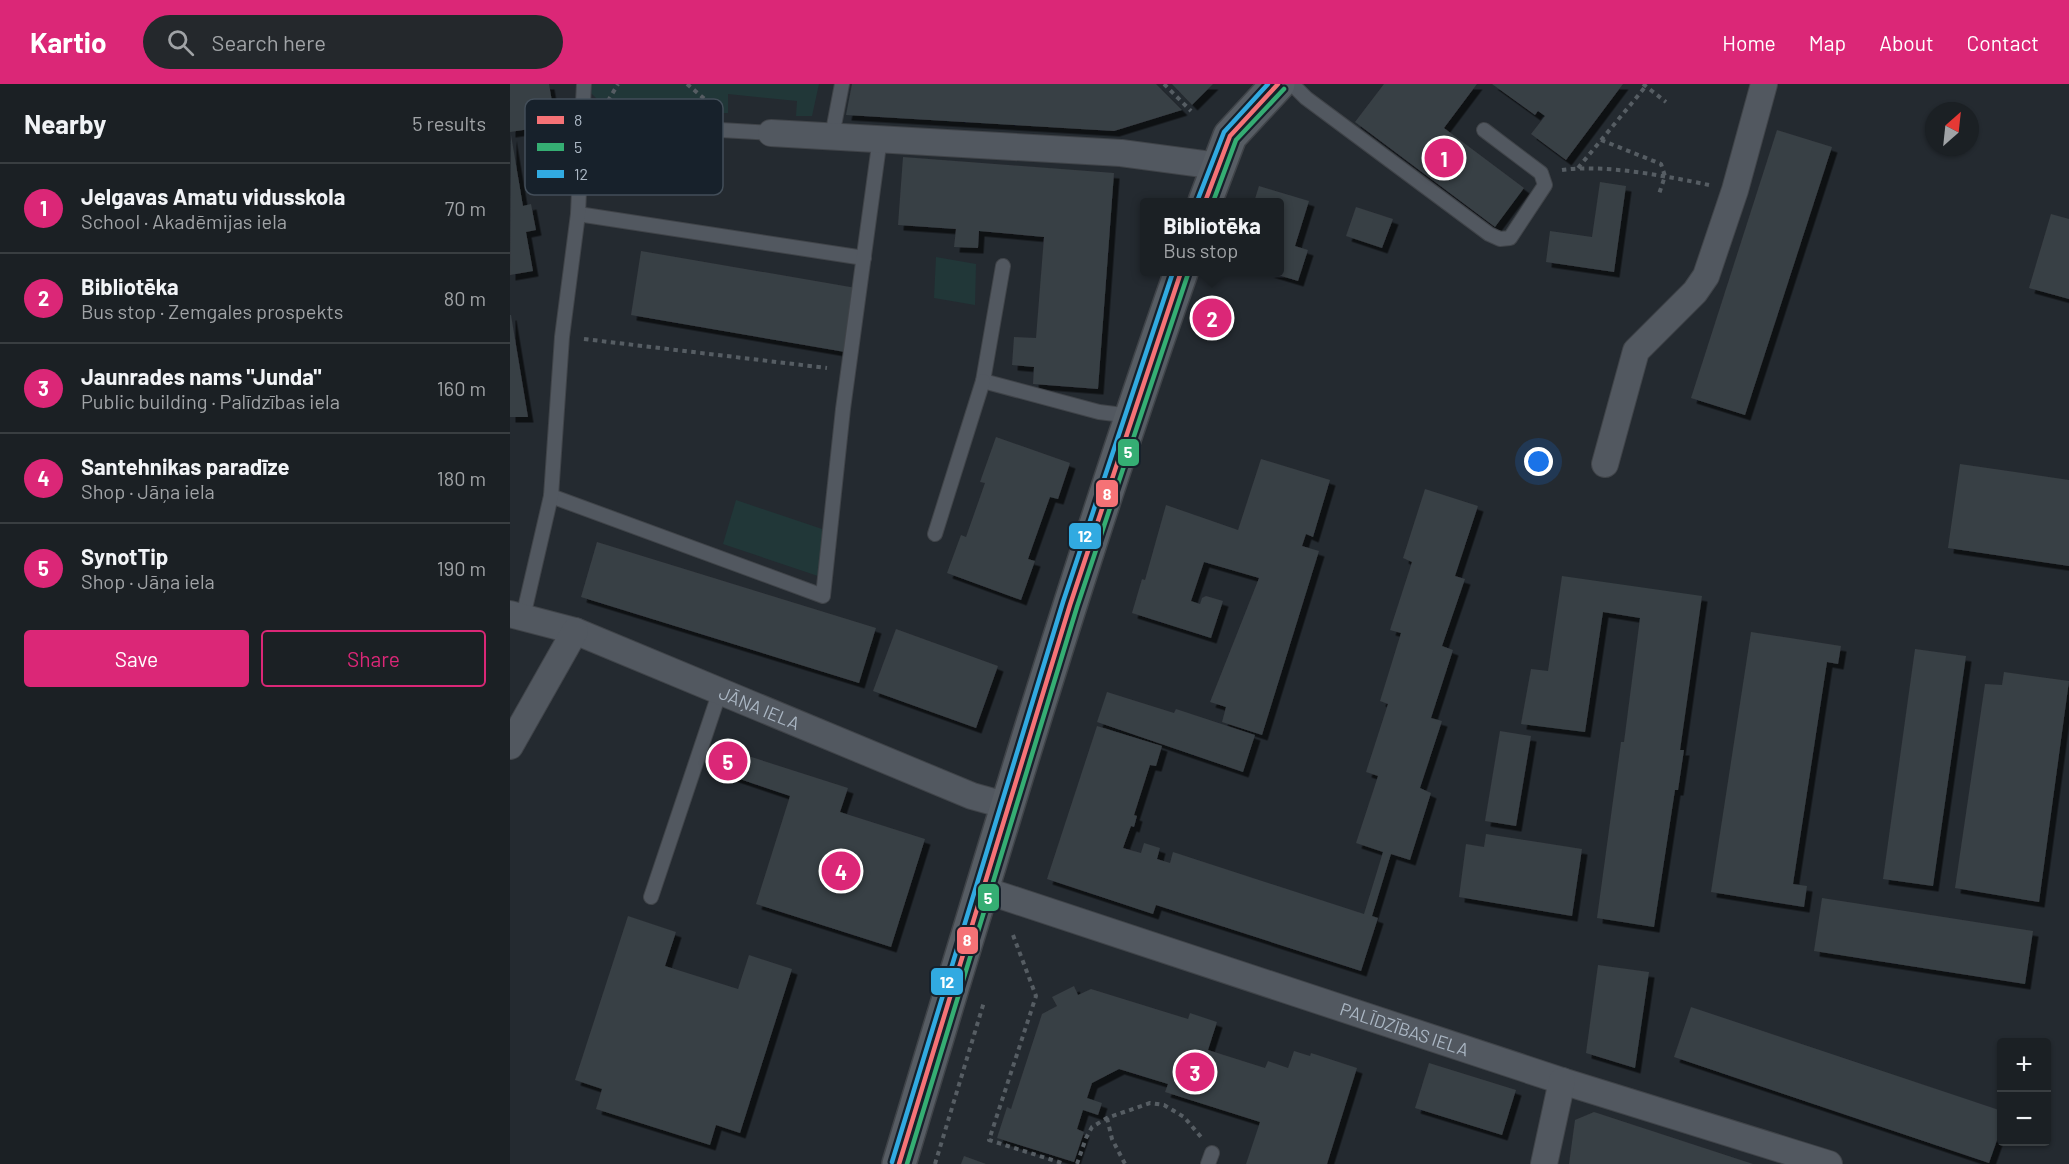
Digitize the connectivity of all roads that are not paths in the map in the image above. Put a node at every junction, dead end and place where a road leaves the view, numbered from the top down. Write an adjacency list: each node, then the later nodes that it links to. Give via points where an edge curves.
1 (585, 84): 6 (lane)
2 (842, 84): 10 (lane)
3 (1278, 84): 12 (main road, via 1230,136)
4 (1292, 84): 8 (lane, via 1489,234 1510,238 1545,185 1540,173)
5 (1764, 84): 21 (street, via 1706,276 1636,351)
6 (584, 99)
7 (723, 130): 9 (lane)
8 (1484, 130)
9 (771, 133): 10 (street)
10 (832, 136): 11 (street)
11 (880, 138): 12 (street, via 1121,153); 16 (lane)
12 (1218, 166): 14 (main road)
13 (579, 195): 15 (lane)
14 (1207, 198)
15 (578, 214): 16 (lane); 22 (lane, via 562,337)
16 (864, 258): 22 (lane, via 823,596)
17 (1003, 266): 19 (lane)
18 (1180, 276): 20 (main road)
19 (983, 381): 20 (lane, via 1099,412); 23 (lane)
20 (1131, 416): 28 (main road)
21 (1605, 464)
22 (550, 496): 24 (lane)
23 (935, 534)
24 (517, 615): 25 (street, JĀŅA IELA)
25 (575, 631): 26 (street, JĀŅA IELA); 27 (street)
26 (720, 691): 28 (street, JĀŅA IELA, via 972,795); 30 (lane)
27 (510, 746)
28 (1008, 806): 29 (main road)
29 (981, 889): 31 (street, PALĪDZĪBAS IELA); 32 (main road)
30 (651, 897)
31 (1562, 1081): 33 (street); 34 (street, PALĪDZĪBAS IELA)
32 (899, 1164)
33 (1544, 1164)
34 (1829, 1164)

